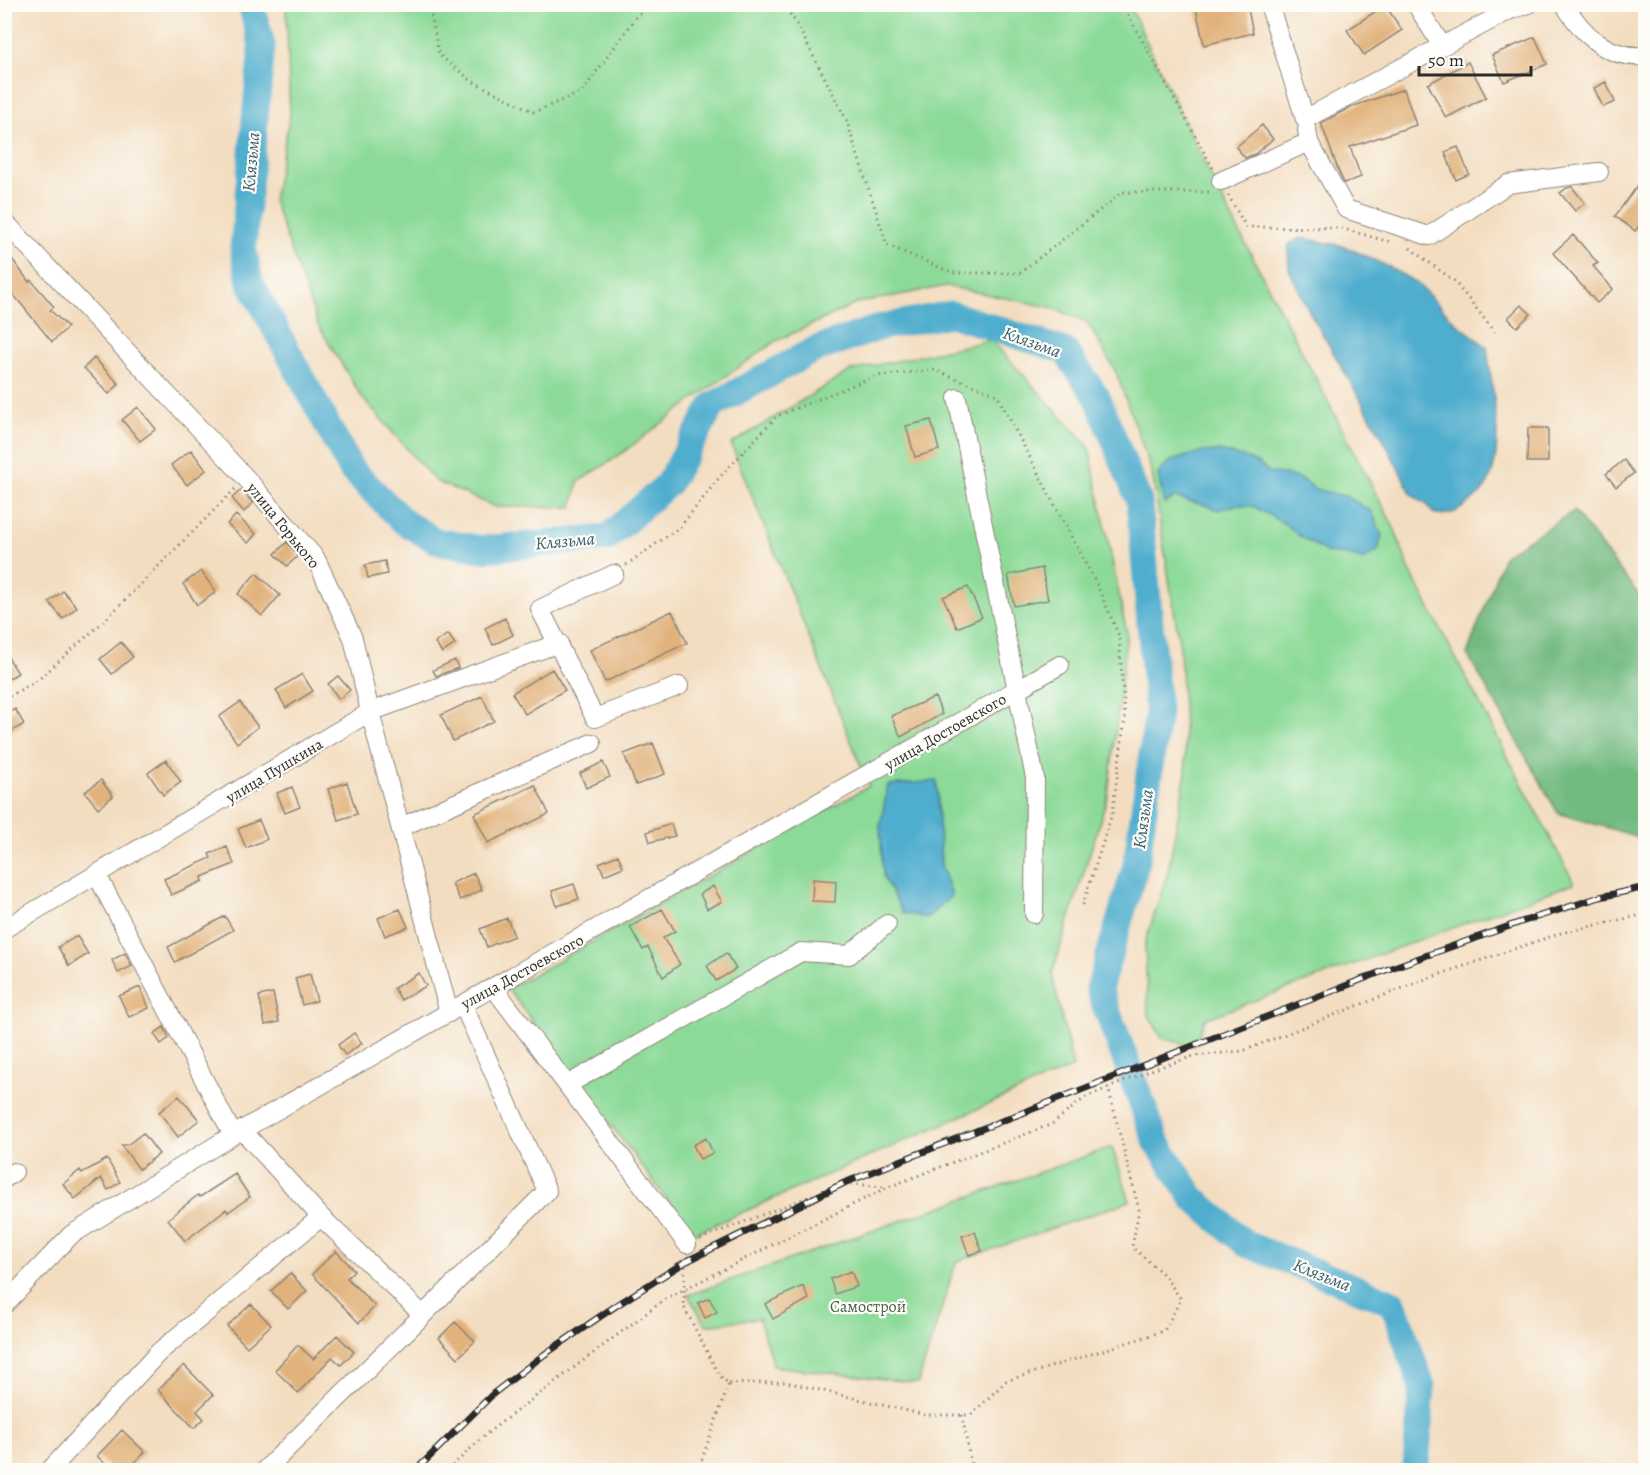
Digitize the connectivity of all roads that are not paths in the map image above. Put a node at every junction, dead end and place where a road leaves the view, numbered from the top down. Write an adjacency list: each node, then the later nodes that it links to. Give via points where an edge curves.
1 (1269, 4): 7 (street)
2 (1416, 4): 5 (street)
3 (1529, 4): 5 (street)
4 (1564, 4): 6 (street, via 1596,44 1631,57)
5 (1442, 46): 7 (street)
6 (1646, 56)
7 (1305, 119): 8 (street)
8 (1309, 142): 9 (street, via 1346,210 1429,236 1508,184); 10 (street)
9 (1599, 172)
10 (1224, 187)
11 (4, 221): 18 (street, улица Горького, via 246,478 316,559 352,638)
12 (957, 398): 17 (street)
13 (614, 574): 14 (street, via 540,609)
14 (559, 643): 16 (street, via 595,718); 18 (street, улица Пушкина)
15 (1060, 665): 17 (street, улица Достоевского)
16 (679, 686)
17 (1018, 689): 22 (street, via 1035,778); 25 (street, улица Достоевского)
18 (370, 712): 20 (street, улица Горького); 21 (street, улица Пушкина)
19 (592, 743): 20 (street)
20 (400, 827): 26 (street, улица Горького)
21 (97, 875): 24 (street, улица Пушкина); 28 (street)
22 (1034, 914)
23 (887, 924): 27 (street, via 849,955 801,952)
24 (4, 929)
25 (494, 988): 26 (street, улица Достоевского); 27 (street)
26 (456, 1009): 28 (street, улица Достоевского); 32 (street, улица Горького, via 547,1191)
27 (567, 1085): 30 (street)
28 (238, 1133): 29 (street); 31 (street, улица Достоевского, via 71,1234)
29 (321, 1216): 32 (street); 33 (street, via 159,1352)
30 (687, 1244)
31 (4, 1305)
32 (423, 1315): 34 (street)
33 (50, 1470)
34 (265, 1470)

